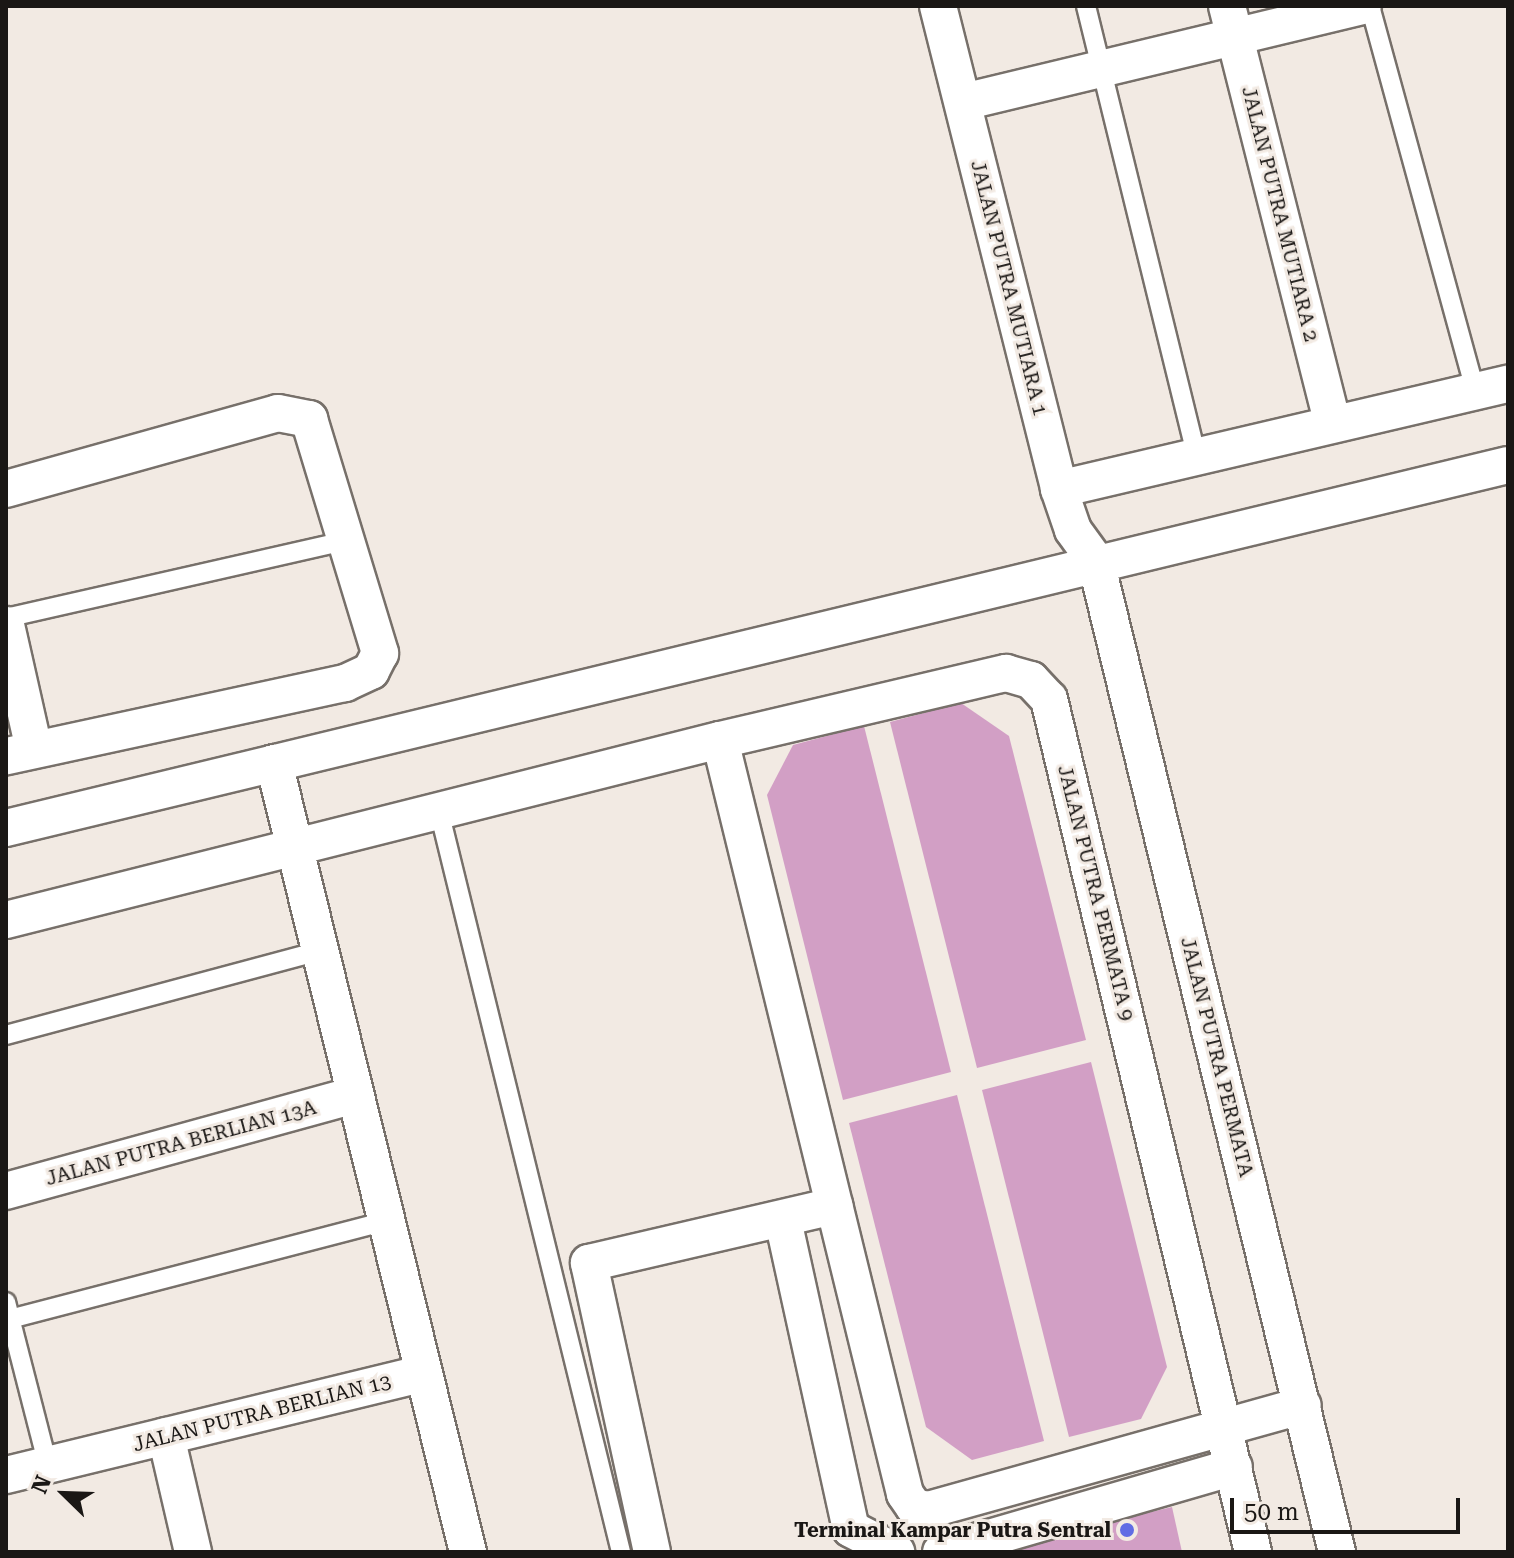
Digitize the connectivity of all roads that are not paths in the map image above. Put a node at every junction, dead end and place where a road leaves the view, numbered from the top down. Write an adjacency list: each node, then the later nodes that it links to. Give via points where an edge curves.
1 (938, 6): 7 (street, JALAN PUTRA MUTIARA 1)
2 (1086, 6): 6 (lane)
3 (1363, 6): 5 (street)
4 (1370, 6): 8 (lane)
5 (1231, 21): 6 (street); 9 (street, JALAN PUTRA MUTIARA 2)
6 (1100, 67): 7 (street); 10 (lane)
7 (963, 102): 13 (street, JALAN PUTRA MUTIARA 1)
8 (1492, 387): 9 (street)
9 (1332, 421): 10 (street)
10 (1197, 457): 13 (street)
11 (1508, 465): 15 (street)
12 (6, 489): 14 (street, via 278,413 309,419)
13 (1059, 489): 15 (street, JALAN PUTRA MUTIARA 1, via 1073,530)
14 (351, 539): 16 (lane); 19 (street, via 380,653 371,671 345,683)
15 (1096, 562): 20 (street); 34 (street, JALAN PUTRA PERMATA)
16 (6, 618)
17 (6, 625): 19 (street)
18 (720, 740): 21 (street, JALAN PUTRA PERMATA 9); 29 (street); 35 (street, JALAN PUTRA PERMATA 9, via 1006,673 1031,680 1049,699)
19 (20, 752)
20 (274, 763): 22 (street); 23 (street)
21 (439, 811): 23 (street, JALAN PUTRA PERMATA 9); 42 (lane)
22 (6, 828)
23 (294, 847): 24 (street, JALAN PUTRA PERMATA 9); 25 (street)
24 (6, 920)
25 (320, 951): 26 (lane); 27 (street)
26 (6, 1035)
27 (355, 1095): 28 (street, JALAN PUTRA BERLIAN 13A); 31 (street)
28 (6, 1191)
29 (834, 1206): 30 (street); 35 (street, via 905,1494 914,1507 928,1510)
30 (783, 1220): 43 (street, via 589,1263); 44 (street, via 851,1529)
31 (386, 1221): 32 (lane); 33 (street)
32 (7, 1314): 37 (lane)
33 (424, 1373): 36 (street, JALAN PUTRA BERLIAN 13); 41 (street)
34 (1303, 1405): 35 (street); 47 (street, JALAN PUTRA PERMATA)
35 (1224, 1424): 38 (street, JALAN PUTRA PERMATA 9)
36 (166, 1436): 37 (street, JALAN PUTRA BERLIAN 13); 40 (street)
37 (48, 1465): 39 (street, JALAN PUTRA BERLIAN 13)
38 (1234, 1467): 45 (street); 46 (street, JALAN PUTRA PERMATA 9)
39 (6, 1475)
40 (193, 1552)
41 (468, 1552)
42 (621, 1552)
43 (652, 1552)
44 (896, 1552)
45 (941, 1552)
46 (1253, 1552)
47 (1337, 1552)

